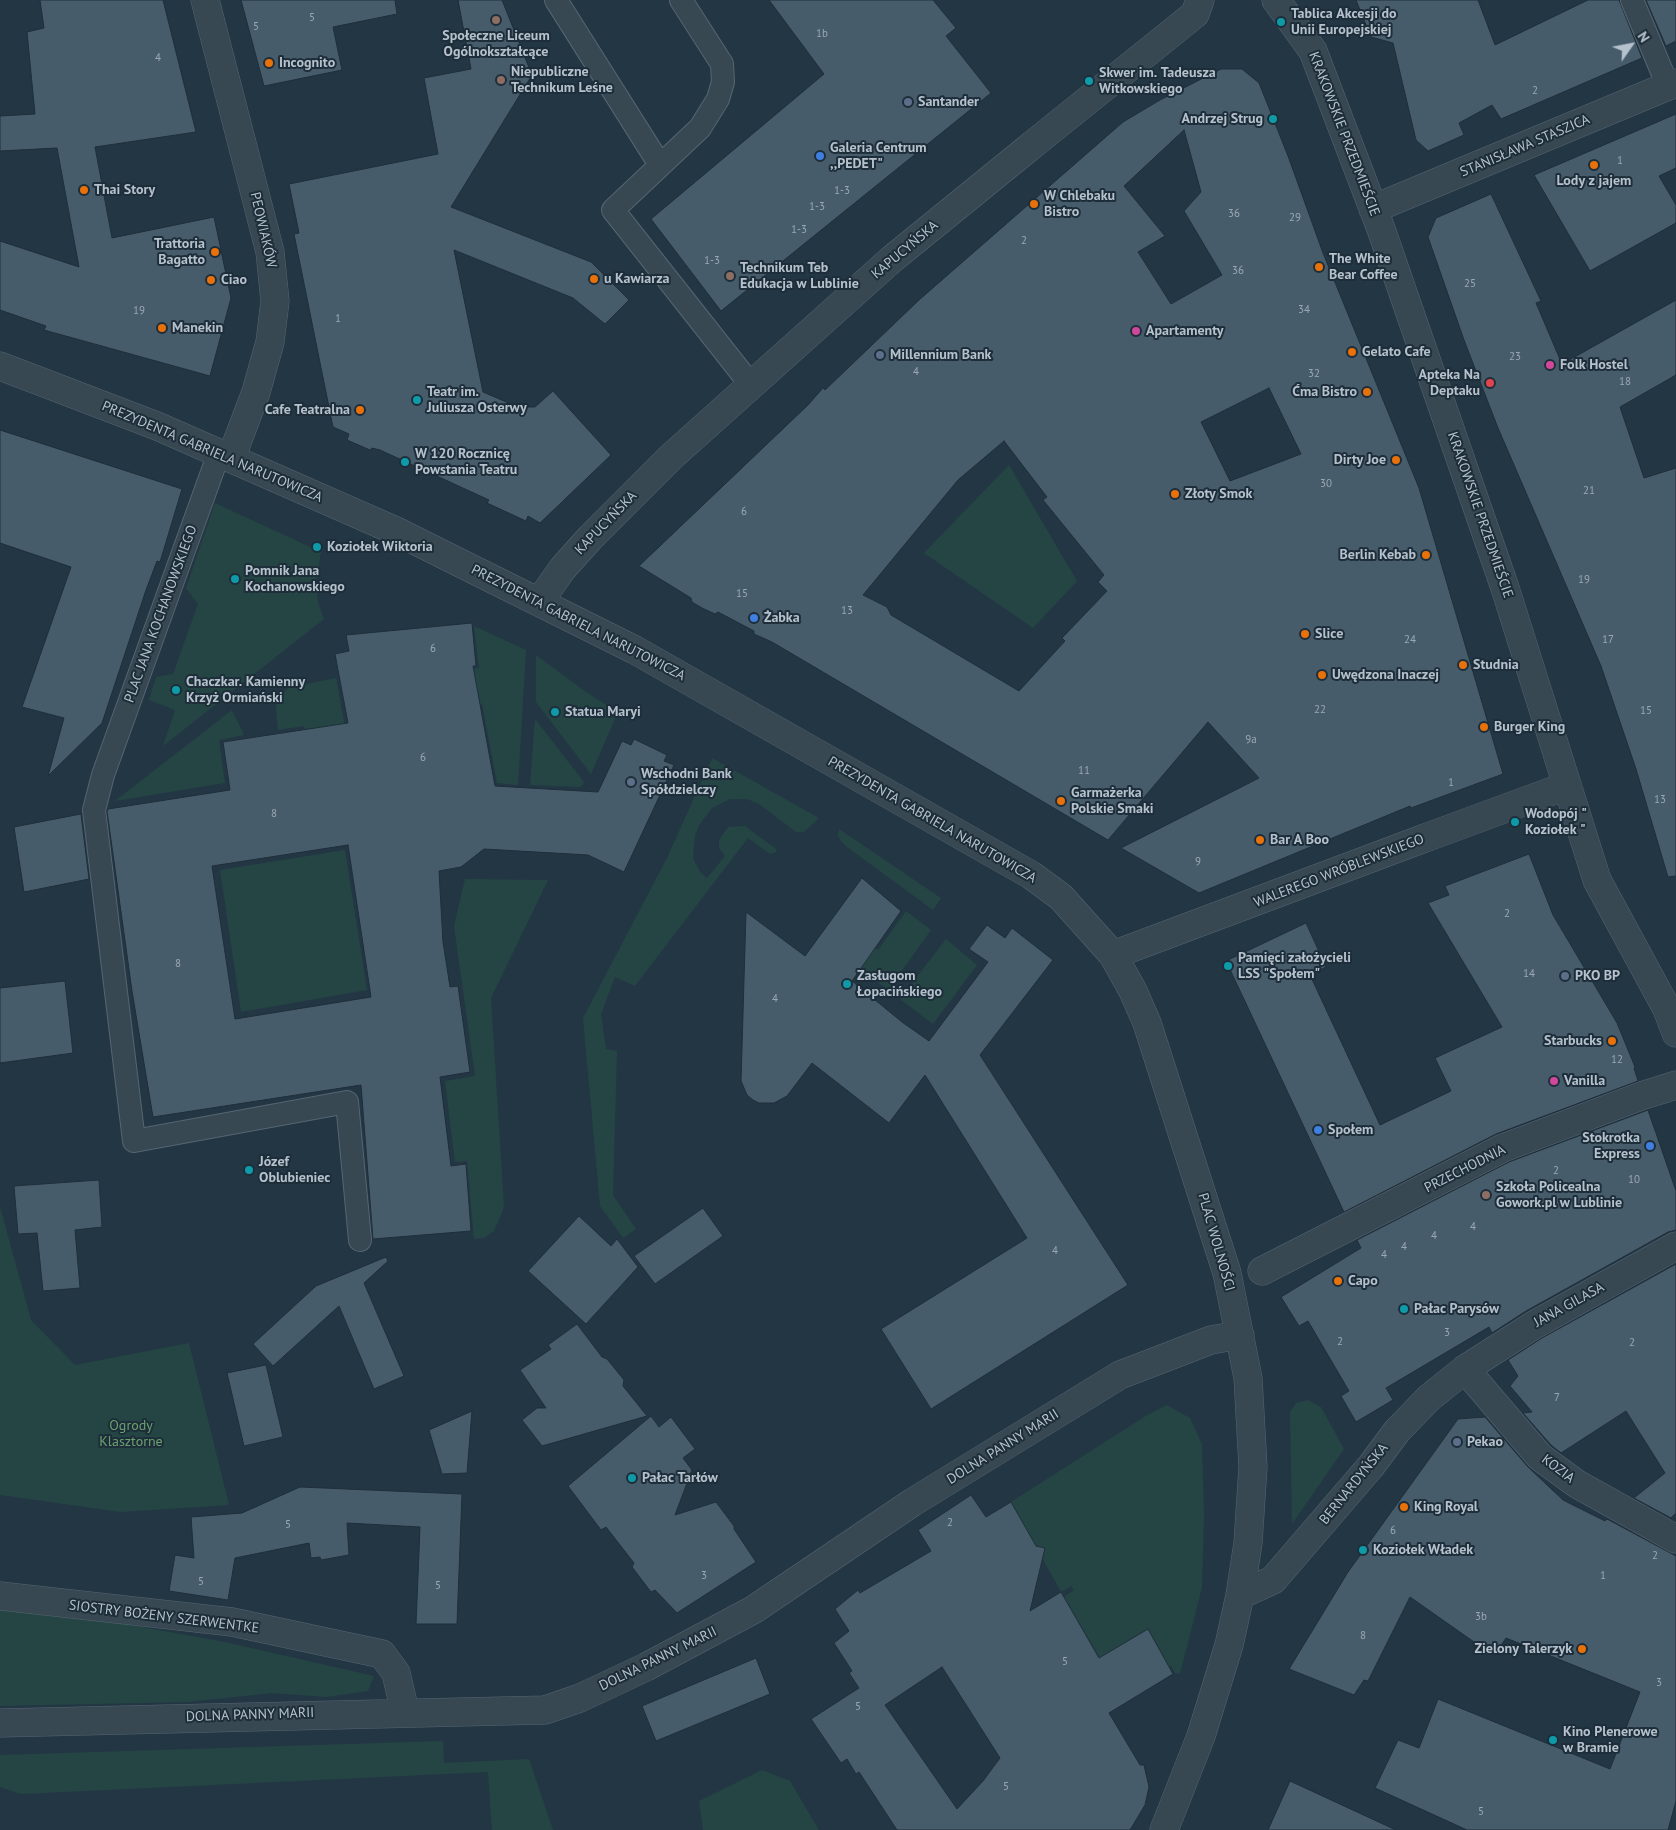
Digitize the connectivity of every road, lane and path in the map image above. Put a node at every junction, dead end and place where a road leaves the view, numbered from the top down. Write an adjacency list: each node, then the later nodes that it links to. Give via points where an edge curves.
1 (205, 0): 12 (street, PEOWIAKÓW, via 270,252 275,302 270,342 256,392)
2 (556, 0): 8 (lane)
3 (681, 0): 8 (lane, via 722,64 724,82 718,99 700,128)
4 (1200, 0): 11 (street, KAPUCYŃSKA, via 1195,14 892,259)
5 (1276, 0): 9 (street, KRAKOWSKIE PRZEDMIEŚCIE, via 1313,51)
6 (1632, 0): 7 (lane)
7 (1672, 84): 9 (street, STANISŁAWA STASZICA)
8 (660, 165): 11 (lane, via 613,210)
9 (1373, 209): 14 (street, KRAKOWSKIE PRZEDMIEŚCIE, via 1505,588)
10 (0, 366): 12 (street, PREZYDENTA GABRIELA NARUTOWICZA, via 157,426)
11 (751, 385): 13 (street, KAPUCYŃSKA, via 671,457 590,538 562,568)
12 (225, 456): 13 (street, PREZYDENTA GABRIELA NARUTOWICZA, via 396,532); 18 (lane, PLAC JANA KOCHANOWSKIEGO, via 103,775 94,810 134,1141 347,1102)
13 (539, 602): 15 (street, PREZYDENTA GABRIELA NARUTOWICZA, via 726,701 1031,875 1061,898)
14 (1566, 786): 15 (street, WALEREGO WRÓBLEWSKIEGO); 16 (street, KRAKOWSKIE PRZEDMIEŚCIE, via 1597,880 1667,1009)
15 (1113, 955): 21 (street, PLAC WOLNOŚCI, via 1147,1023 1218,1241)
16 (1676, 1033)
17 (1676, 1085): 20 (street, PRZECHODNIA, via 1503,1148)
18 (360, 1240)
19 (1676, 1246): 22 (street, JANA GILASA, via 1534,1325)
20 (1262, 1271)
21 (1240, 1335): 24 (street, PLAC WOLNOŚCI, via 1248,1378 1253,1467 1248,1543); 26 (street, DOLNA PANNY MARII, via 1211,1340 1120,1375 913,1502 753,1610 580,1698 545,1710)
22 (1465, 1369): 23 (street, KOZIA, via 1540,1457 1577,1484); 24 (street, BERNARDYŃSKA, via 1429,1398 1397,1431 1273,1580)
23 (1676, 1539)
24 (1240, 1595): 28 (street, via 1229,1645 1201,1736)
25 (0, 1596): 26 (street, SIOSTRY BOŻENY SZERWENTKE, via 232,1622 382,1654 396,1673)
26 (405, 1712): 27 (street, DOLNA PANNY MARII)
27 (0, 1722)
28 (1164, 1830)

